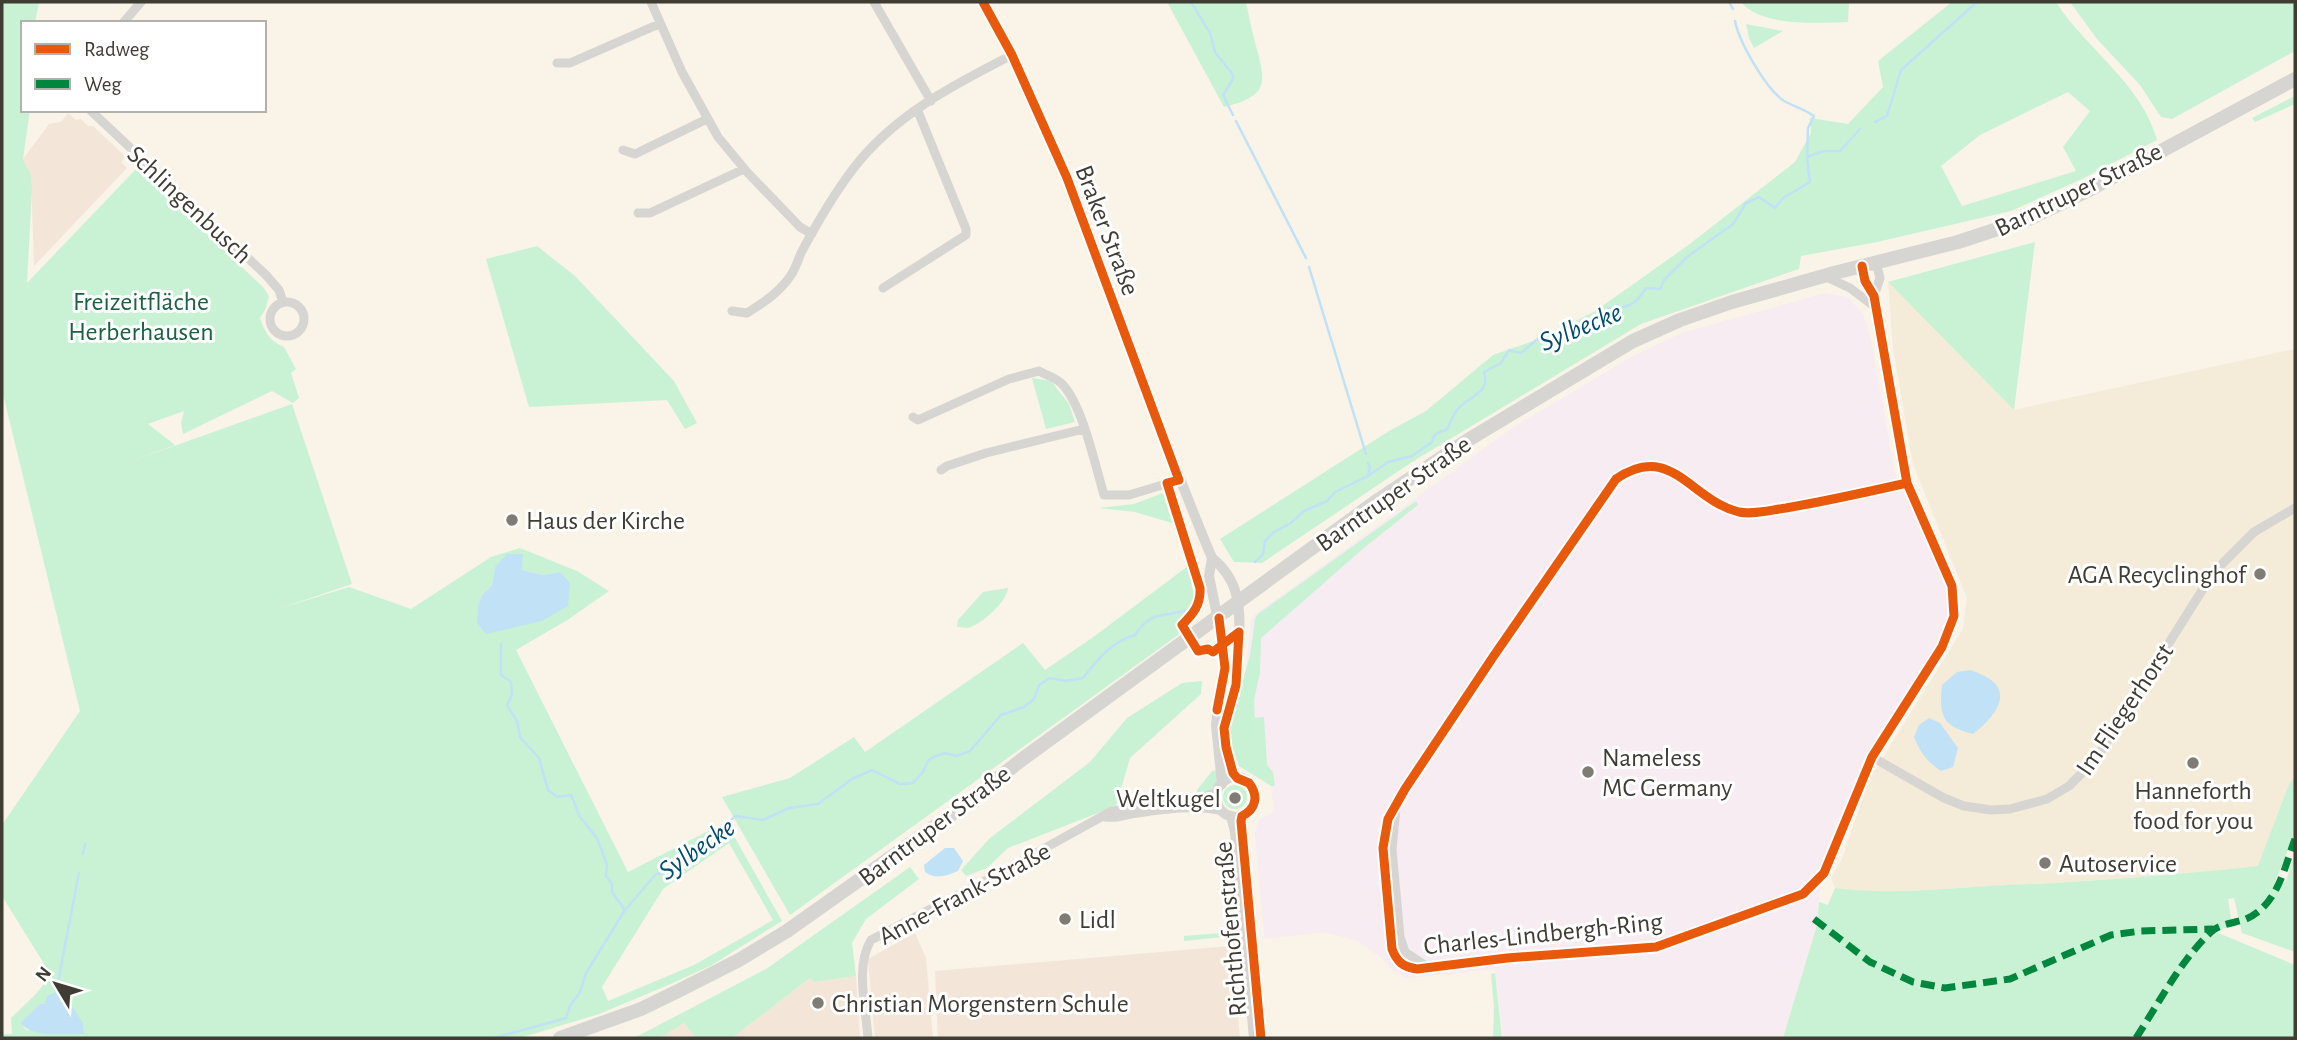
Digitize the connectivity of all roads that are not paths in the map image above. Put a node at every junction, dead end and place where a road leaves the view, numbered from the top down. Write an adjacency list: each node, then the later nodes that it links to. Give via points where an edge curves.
1 (141, 2): 5 (street)
2 (651, 2): 6 (street)
3 (874, 2): 10 (street)
4 (983, 2): 7 (street, Braker Straße)
5 (125, 21)
6 (659, 24): 8 (street, via 569,63); 13 (street)
7 (1012, 55): 10 (street); 28 (street, Braker Straße, via 1066,178)
8 (557, 63)
9 (2295, 79): 18 (main road, Barntruper Straße, via 2031,218 1970,239)
10 (931, 101): 11 (street)
11 (917, 109): 17 (street, via 861,158); 20 (street, via 966,235)
12 (92, 112): 22 (street, Schlingenbusch, via 266,275)
13 (707, 119): 14 (street, via 635,154); 15 (street)
14 (623, 150)
15 (744, 169): 16 (street, via 650,213); 17 (street)
16 (638, 213)
17 (812, 234): 24 (street, via 792,274 778,290 747,313)
18 (1869, 264): 19 (main road, Barntruper Straße); 21 (street, Charles-Lindbergh-Ring, via 1866,281); 21 (street, Charles-Lindbergh-Ring, via 1880,278)
19 (1823, 275): 23 (street); 32 (main road, Barntruper Straße, via 1706,311 1633,341 1441,458)
20 (883, 288)
21 (1874, 296): 23 (street, Charles-Lindbergh-Ring)
22 (283, 302)
23 (1875, 307): 29 (street, Charles-Lindbergh-Ring)
24 (732, 311)
25 (913, 417): 26 (street, via 918,420 1009,379 1039,371 1063,385)
26 (1084, 429): 27 (street, via 986,453); 28 (street, via 1104,495 1129,495)
27 (941, 470)
28 (1179, 480): 31 (street, Braker Straße)
29 (1907, 483): 34 (street, Charles-Lindbergh-Ring, via 1952,586 1954,616 1942,647); 34 (street, Charles-Lindbergh-Ring, via 1741,513 1721,506 1668,468 1641,466 1616,479 1396,806 1392,850 1402,948 1427,967 1656,947 1803,894 1824,873)
30 (2295, 508): 34 (street, Im Fliegerhorst, via 2254,532 2213,573 2096,759 2070,786 2047,799 2010,809 1964,806)
31 (1212, 558): 32 (street, Braker Straße, via 1222,566); 33 (street, Braker Straße, via 1209,576)
32 (1240, 602): 33 (main road, Barntruper Straße); 35 (street, via 1236,685 1224,728 1229,763)
33 (1219, 618): 36 (street, via 1225,655 1216,725); 40 (main road, Barntruper Straße, via 787,931 678,992)
34 (1871, 757)
35 (1237, 778): 36 (street); 38 (street, via 1249,783 1255,797 1250,811)
36 (1219, 788): 37 (street); 39 (street, Anne-Frank-Straße, via 1199,799 1121,809)
37 (1220, 810): 38 (street); 39 (street, Anne-Frank-Straße, via 1194,808)
38 (1236, 816): 42 (street, Richthofenstraße); 43 (street, Richthofenstraße)
39 (1105, 817): 41 (street, Anne-Frank-Straße, via 871,940 865,950 864,976)
40 (559, 1038)
41 (868, 1038)
42 (1254, 1038)
43 (1261, 1038)

